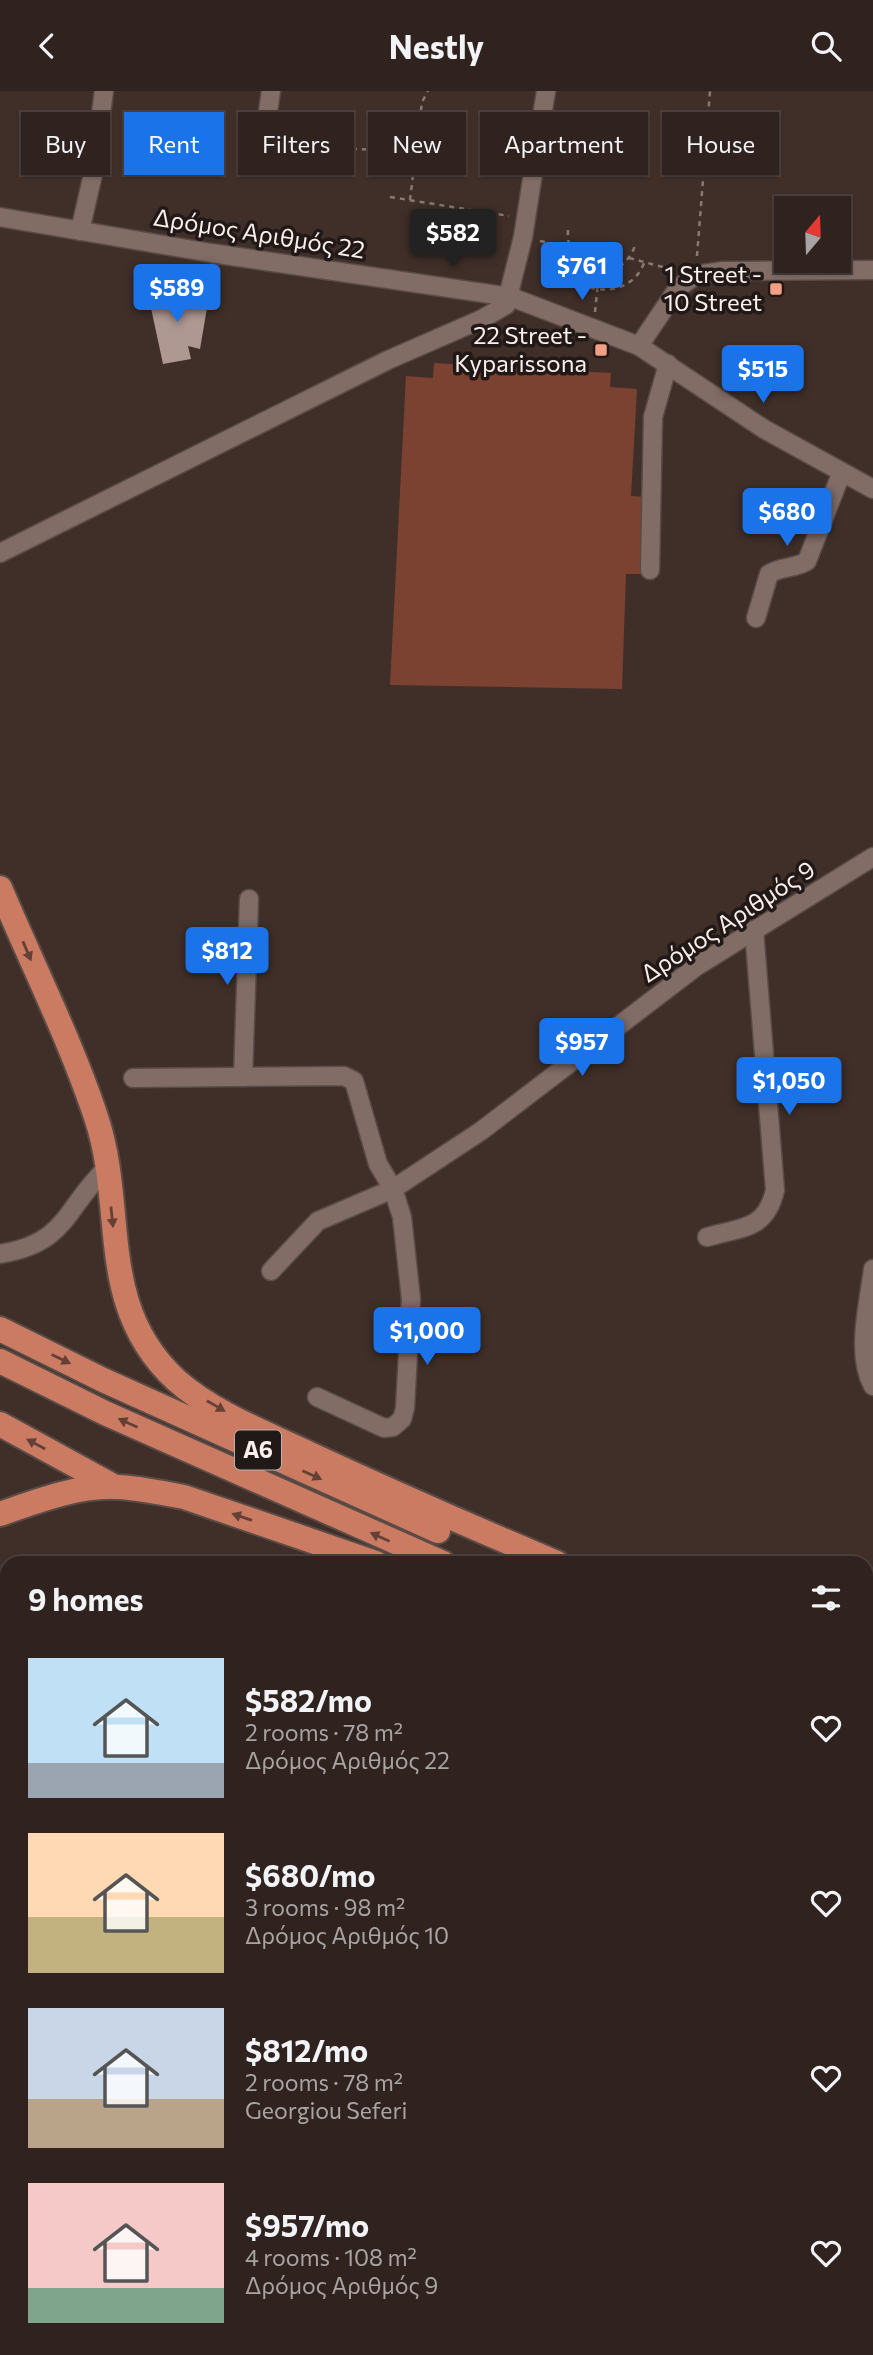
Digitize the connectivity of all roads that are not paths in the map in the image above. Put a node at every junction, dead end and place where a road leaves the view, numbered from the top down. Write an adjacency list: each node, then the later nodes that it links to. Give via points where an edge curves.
1 (104, 91): 6 (street)
2 (271, 91): 4 (street)
3 (546, 91): 8 (street)
4 (268, 112)
5 (0, 217): 6 (street, Δρόμος Αριθμός 22)
6 (80, 231): 8 (street, Δρόμος Αριθμός 22)
7 (873, 270): 9 (street, via 696,275 678,288)
8 (511, 297): 9 (street, Δρόμος Αριθμός 22); 13 (street, via 482,319 388,360)
9 (639, 346): 10 (street, Δρόμος Αριθμός 22)
10 (668, 364): 11 (street, Δρόμος Αριθμός 22); 14 (street, via 653,417)
11 (841, 474): 12 (street, Δρόμος Αριθμός 22); 15 (street, via 807,561 769,574)
12 (873, 489)
13 (0, 553)
14 (650, 570)
15 (756, 618)
16 (873, 857): 19 (street, Δρόμος Αριθμός 9)
17 (0, 888): 22 (highway, one-way to 22, via 93,1109)
18 (249, 899): 20 (street)
19 (754, 930): 23 (street, Δρόμος Αριθμός 9, via 697,966 481,1131); 24 (street, via 775,1190 771,1210 760,1222)
20 (243, 1077): 21 (street); 23 (street, via 344,1076 354,1081 378,1164)
21 (133, 1078)
22 (108, 1167): 25 (street, via 53,1233 34,1245); 38 (highway, one-way to 38, via 111,1221 124,1297 132,1319 176,1380 260,1430)
23 (393, 1189): 27 (street, Δρόμος Αριθμός 9, via 318,1221); 31 (street, via 402,1217 411,1299 401,1419 384,1428)
24 (707, 1237)
25 (0, 1254)
26 (873, 1269): 30 (street, via 865,1349)
27 (271, 1271)
28 (0, 1329): 37 (highway, A6, one-way to 37, via 423,1525)
29 (0, 1361): 36 (highway, A6, one-way to 29, via 105,1413)
30 (873, 1386)
31 (317, 1397)
32 (0, 1424): 33 (highway, one-way to 32)
33 (115, 1487): 34 (highway, via 52,1496); 35 (highway, one-way to 33, via 184,1497)
34 (0, 1514)
35 (356, 1556)
36 (427, 1556)
37 (501, 1556)
38 (540, 1556)

